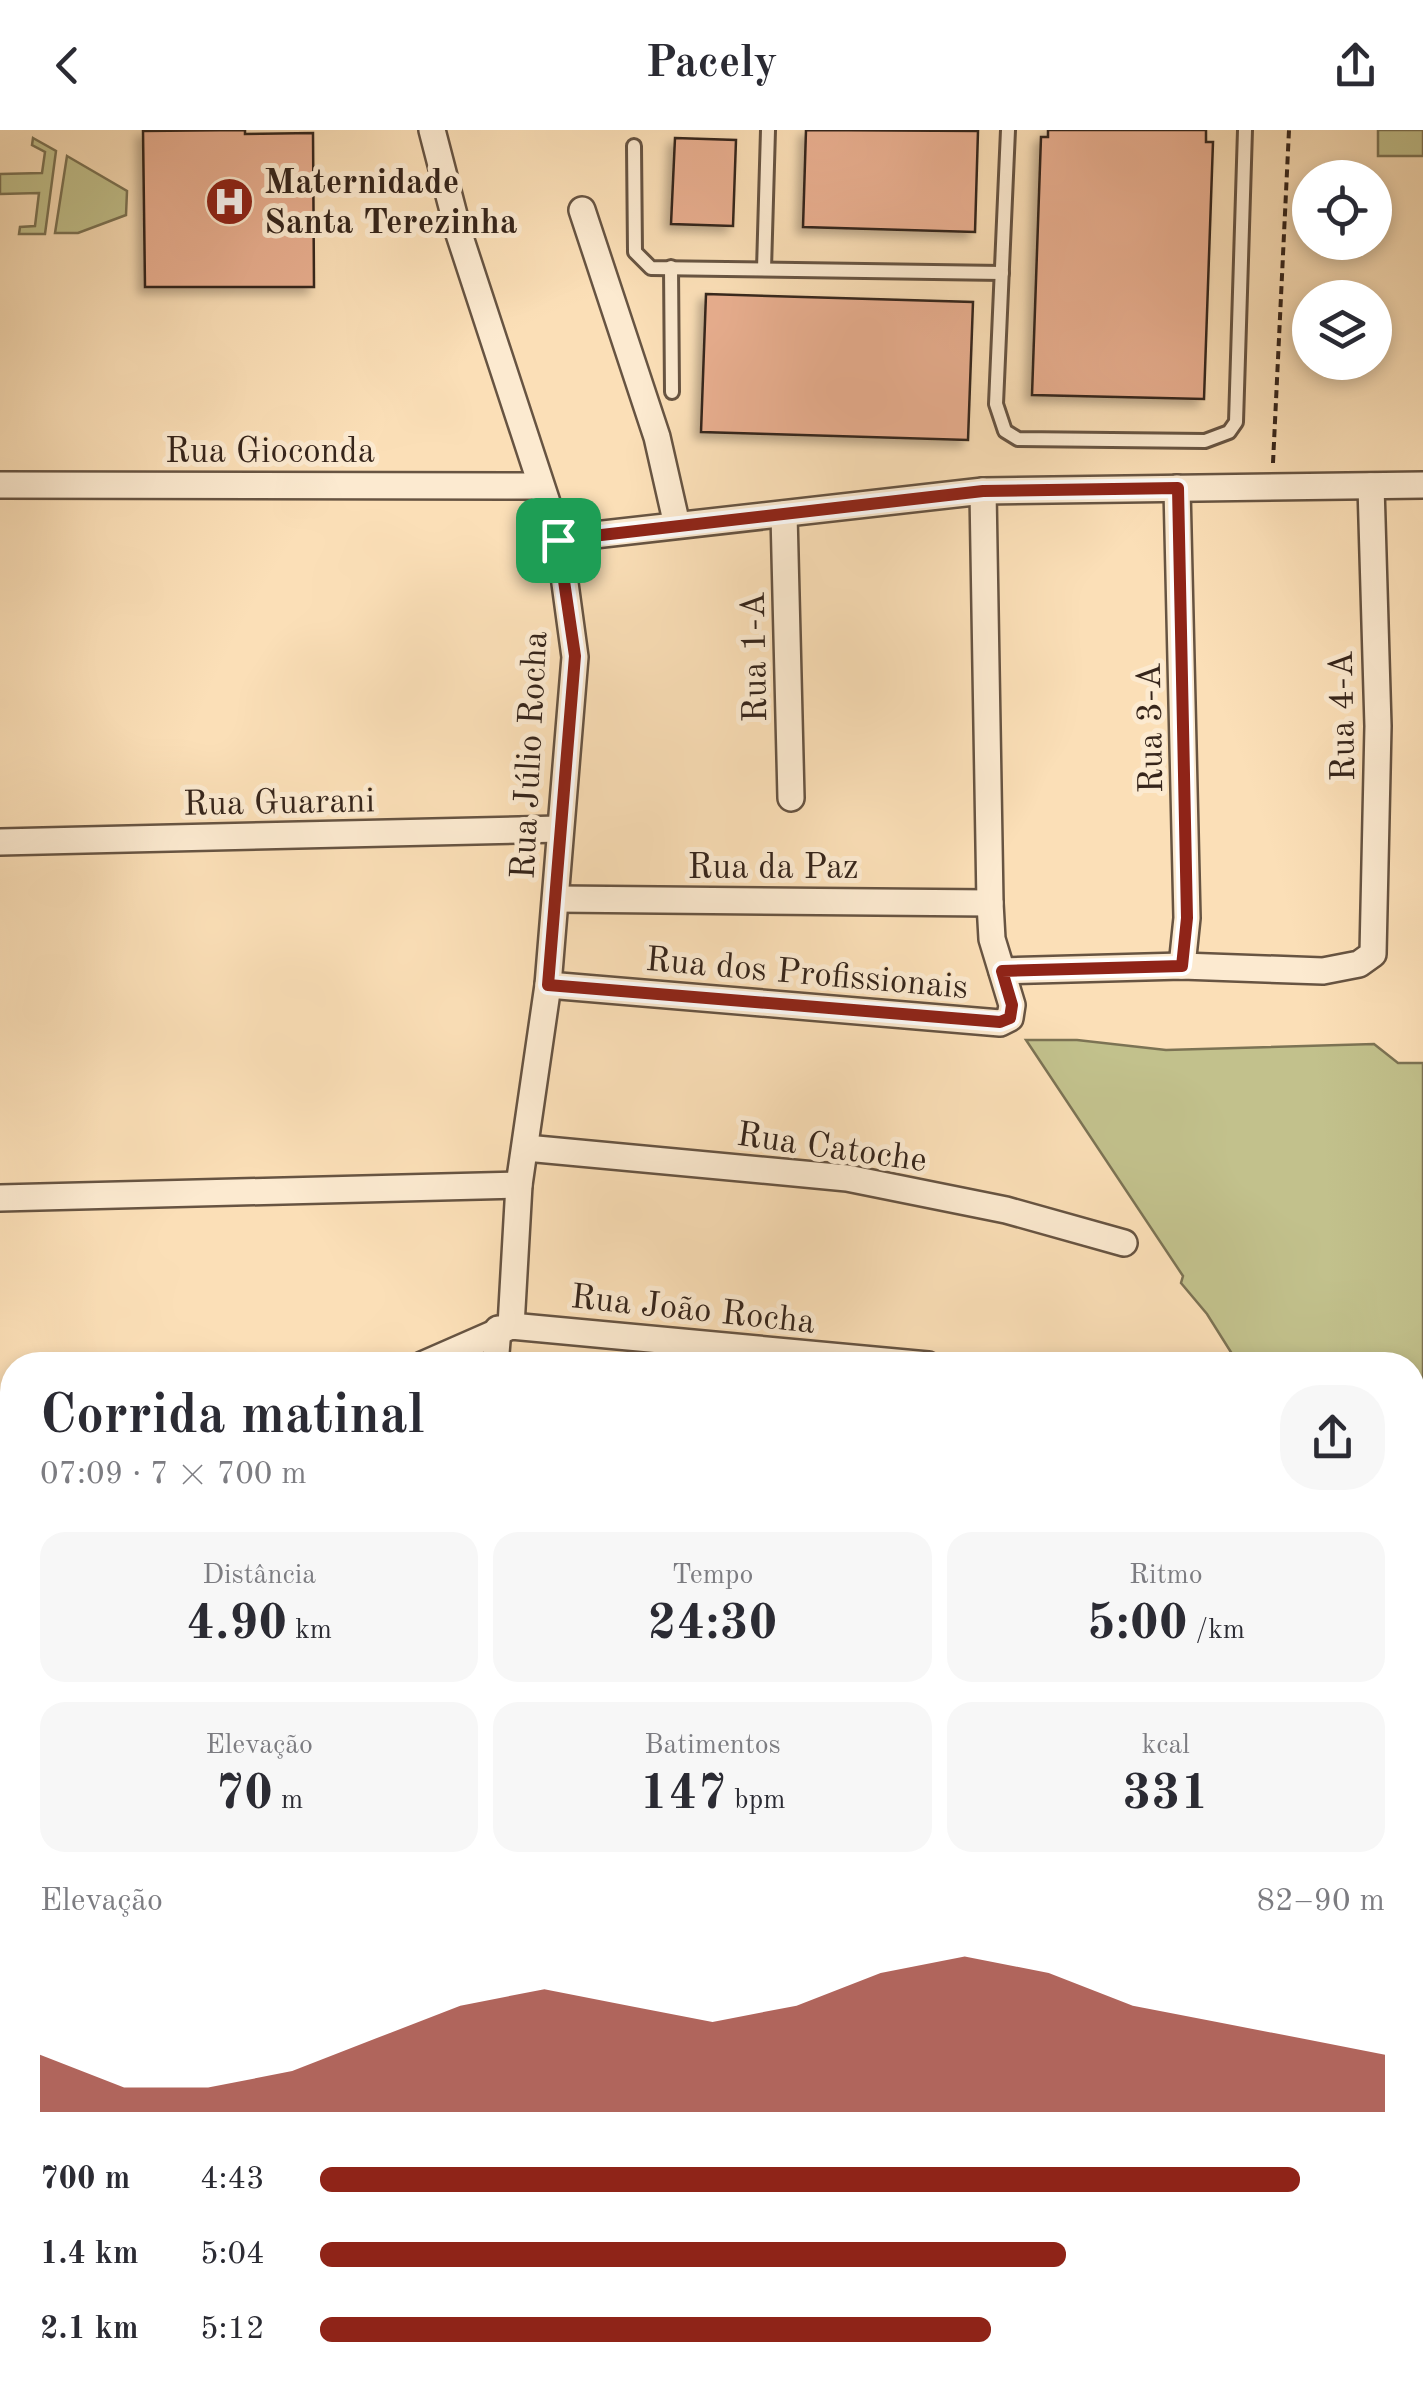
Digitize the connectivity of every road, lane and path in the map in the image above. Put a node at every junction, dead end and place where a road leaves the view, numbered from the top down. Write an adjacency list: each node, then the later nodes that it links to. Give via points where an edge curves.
1 (432, 130): 14 (street, Rua Júlio Rocha, via 458,234)
2 (768, 130): 9 (lane)
3 (1008, 130): 10 (lane)
4 (1246, 130): 10 (lane, via 1236,422 1229,432 1186,441 1018,439 1005,431 996,404)
5 (1289, 130): 17 (path)
6 (634, 146): 8 (lane, via 636,252 644,265)
7 (582, 210): 20 (street, via 657,437)
8 (671, 267): 9 (lane); 11 (lane)
9 (764, 269): 10 (lane)
10 (1002, 273)
11 (672, 392)
12 (0, 484): 14 (street, Rua Gioconda)
13 (1423, 485): 15 (street)
14 (539, 486): 21 (street, Rua Júlio Rocha)
15 (1370, 486): 17 (street); 27 (street, Rua 4-A)
16 (1178, 488): 17 (street); 18 (street); 28 (street, Rua 3-A, via 1187,918)
17 (1272, 488)
18 (983, 491): 19 (street); 26 (street, Rua dos Profissionais)
19 (784, 514): 20 (street); 22 (street, Rua 1-A)
20 (677, 525): 21 (street)
21 (558, 540): 23 (street, Rua Júlio Rocha, via 575,656)
22 (792, 798)
23 (559, 829): 24 (street, Rua Guarani); 25 (street, Rua Júlio Rocha)
24 (0, 842)
25 (556, 899): 26 (street, Rua da Paz); 30 (street, Rua Júlio Rocha)
26 (990, 903): 29 (street, Rua dos Profissionais)
27 (1376, 946): 28 (street, Rua dos Profissionais, via 1359,964 1323,971)
28 (1182, 966): 29 (street, Rua dos Profissionais)
29 (1002, 971): 30 (street, Rua dos Profissionais, via 1012,1005 1010,1018 1000,1022)
30 (548, 985): 31 (street)
31 (526, 1148): 32 (street); 34 (street, Rua Catoche, via 847,1178 1006,1210)
32 (519, 1184): 33 (street); 35 (street)
33 (0, 1198)
34 (1124, 1243)
35 (504, 1328): 36 (street); 37 (street); 38 (street, Rua João Rocha)
36 (451, 1352)
37 (499, 1352)
38 (779, 1352)

